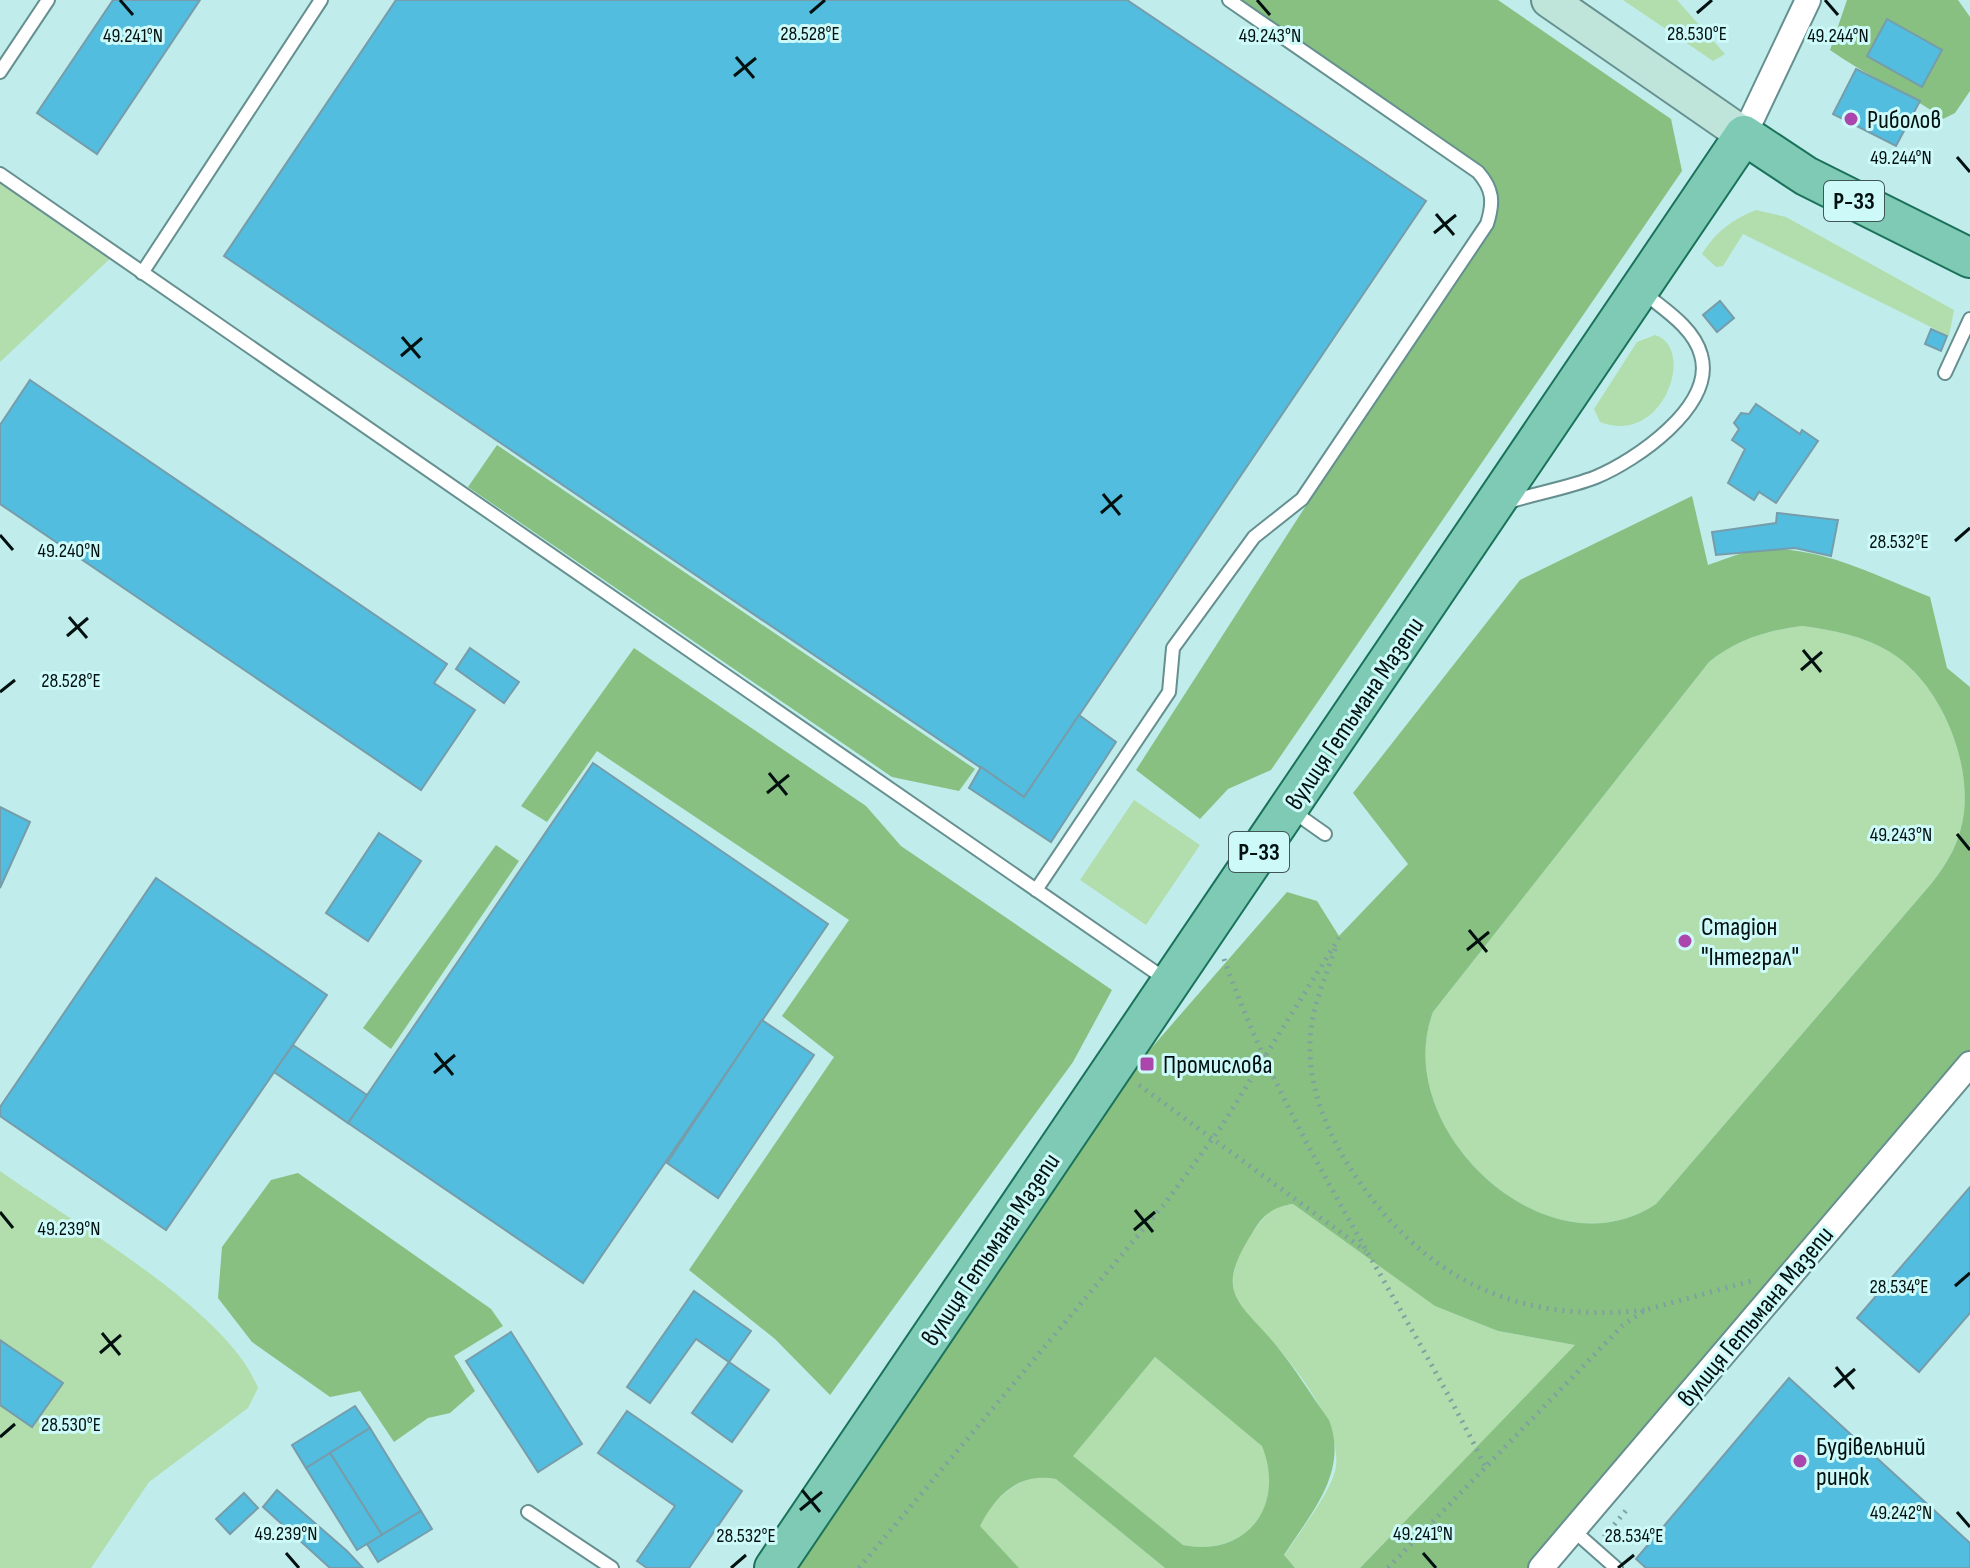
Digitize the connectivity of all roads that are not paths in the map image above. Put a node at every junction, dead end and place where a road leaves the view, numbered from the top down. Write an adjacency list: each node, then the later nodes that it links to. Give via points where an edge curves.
1 (48, 0): 6 (lane)
2 (321, 0): 10 (lane)
3 (1229, 0): 17 (lane, via 1478,172 1492,196 1492,209 1487,224 1302,499 1254,537 1173,648 1169,692)
4 (1549, 0): 7 (main road)
5 (1808, 0): 7 (street)
6 (0, 72)
7 (1744, 135): 9 (main road, Р-33, via 1806,176); 11 (main road, вулиця Гетьмана Мазепи / Р-33)
8 (0, 174): 10 (lane)
9 (1970, 258)
10 (142, 273): 17 (lane)
11 (1640, 290): 14 (main road, вулиця Гетьмана Мазепи / Р-33); 14 (lane, via 1695,340 1703,358 1689,404 1647,449 1622,463 1575,484)
12 (1970, 319): 13 (lane)
13 (1945, 373)
14 (1493, 506): 15 (main road, вулиця Гетьмана Мазепи / Р-33)
15 (1289, 809): 16 (lane); 18 (main road, вулиця Гетьмана Мазепи / Р-33)
16 (1325, 834)
17 (1036, 890): 18 (lane)
18 (1171, 983): 23 (main road, вулиця Гетьмана Мазепи / Р-33)
19 (1970, 1064): 21 (street, вулиця Гетьмана Мазепи)
20 (528, 1512): 22 (lane)
21 (1573, 1530): 24 (street, вулиця Гетьмана Мазепи); 25 (lane)
22 (612, 1568)
23 (774, 1568)
24 (1541, 1568)
25 (1616, 1568)

